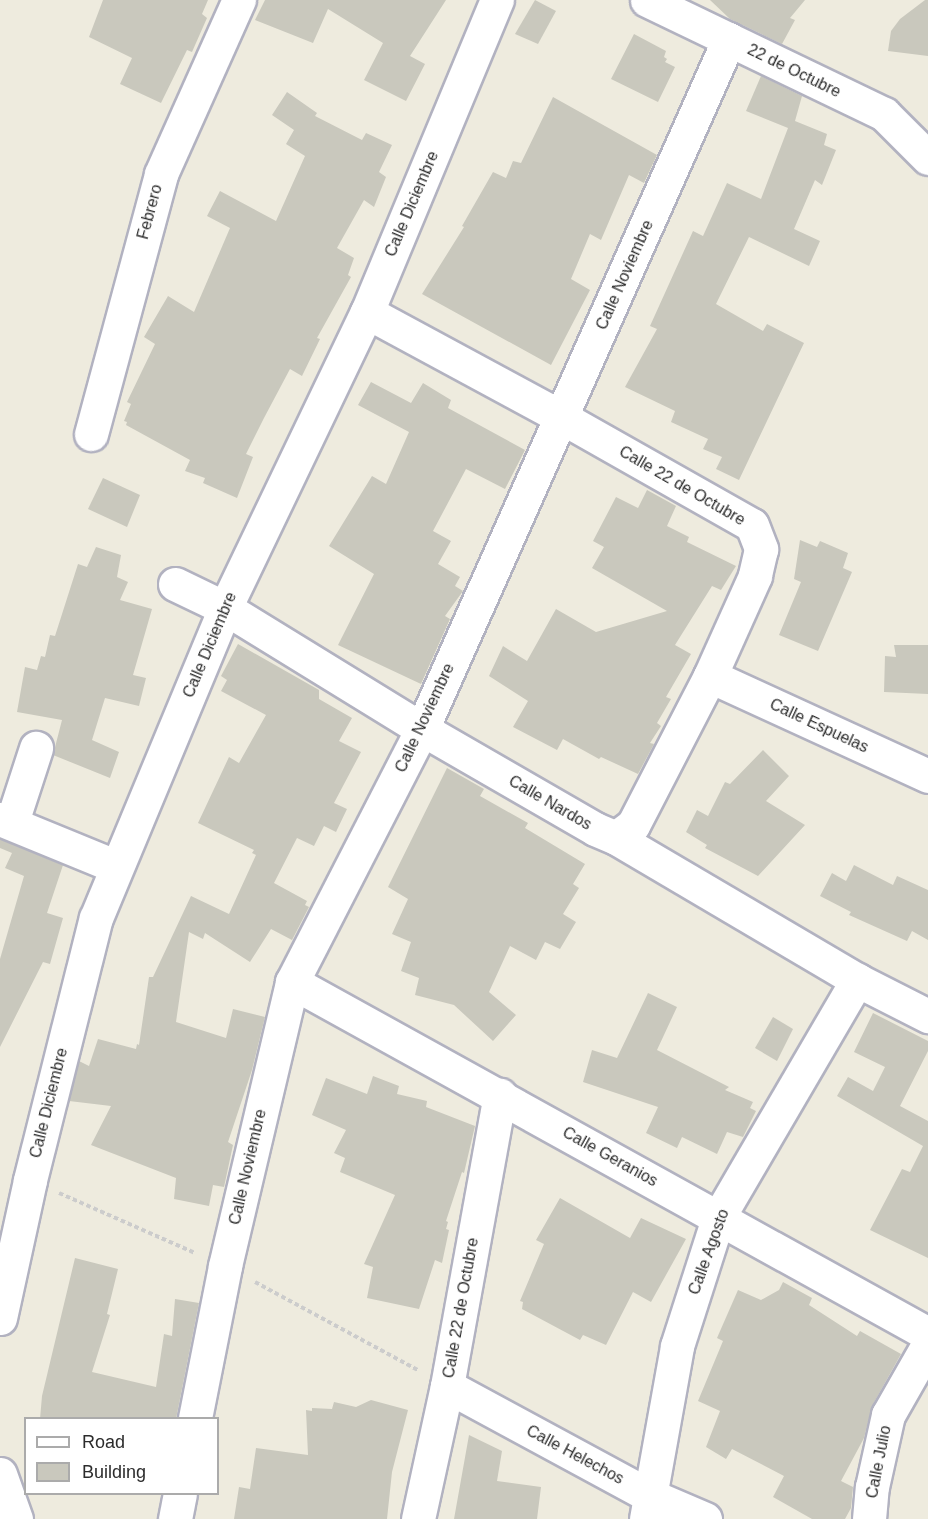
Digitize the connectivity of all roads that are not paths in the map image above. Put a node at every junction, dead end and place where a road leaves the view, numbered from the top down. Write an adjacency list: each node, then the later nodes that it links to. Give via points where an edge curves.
1 (239, 0): 8 (street, Febrero, via 160,174)
2 (497, 0): 6 (street, Calle Diciembre)
3 (647, 0): 4 (street, 22 de Octubre)
4 (729, 39): 5 (street, 22 de Octubre, via 884,114); 7 (street, Calle Noviembre)
5 (928, 158)
6 (367, 312): 7 (street, Calle 22 de Octubre); 10 (street, Calle Diciembre)
7 (561, 417): 11 (street, Calle 22 de Octubre, via 752,525 761,549 755,576); 12 (street, Calle Noviembre)
8 (91, 434)
9 (175, 584): 10 (street, Calle Nardos)
10 (225, 608): 12 (street, Calle Nardos); 17 (street, Calle Diciembre)
11 (710, 676): 14 (street, Calle Espuelas); 16 (street, Calle 22 de Octubre, via 633,825)
12 (422, 729): 16 (street, Calle Nardos); 19 (street, Calle Noviembre)
13 (36, 748): 15 (street)
14 (928, 776)
15 (6, 820): 17 (street)
16 (616, 838): 18 (street, Calle Nardos)
17 (117, 867): 23 (street, Calle Diciembre, via 96,918 30,1180)
18 (857, 980): 20 (street, Calle Nardos); 22 (street, Calle Agosto)
19 (292, 982): 21 (street, Calle Geranios); 27 (street, Calle Noviembre, via 225,1266)
20 (928, 1016)
21 (500, 1095): 22 (street, Calle Geranios); 26 (street, Calle 22 de Octubre)
22 (718, 1218): 24 (street, Calle Geranios); 30 (street, Calle Agosto, via 677,1346)
23 (0, 1318)
24 (928, 1334)
25 (928, 1345): 35 (street, Calle Julio, via 888,1415)
26 (447, 1386): 30 (street, Calle Helechos); 33 (street, Calle 22 de Octubre)
27 (195, 1417)
28 (0, 1474): 31 (street)
29 (180, 1495): 32 (street)
30 (647, 1507): 34 (street, Calle Helechos)
31 (16, 1519)
32 (175, 1519)
33 (418, 1519)
34 (705, 1519)
35 (869, 1519)

